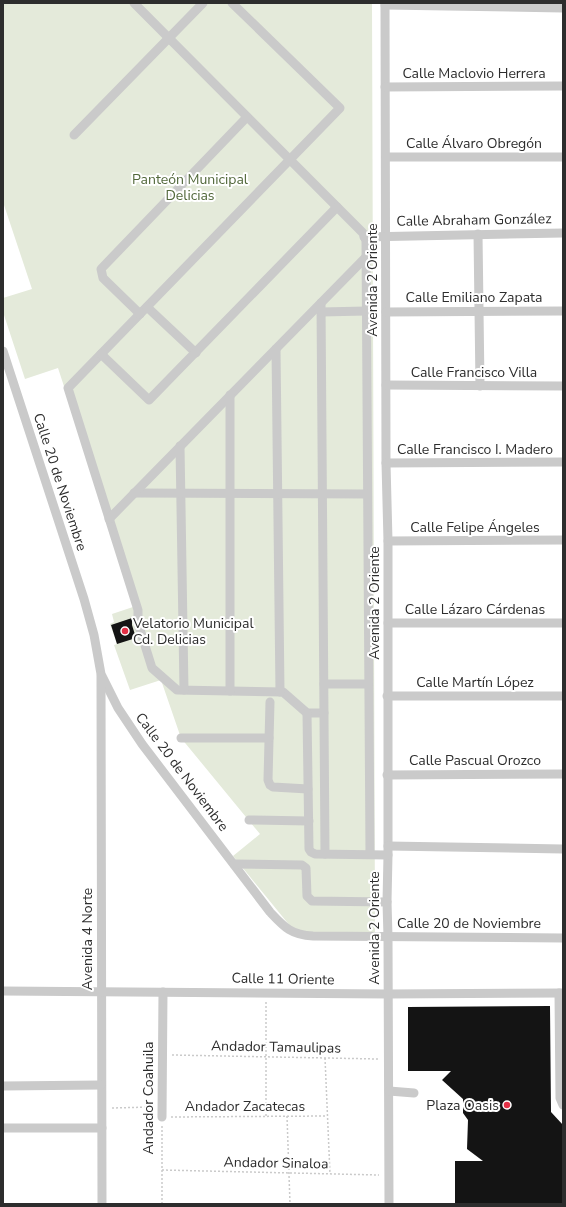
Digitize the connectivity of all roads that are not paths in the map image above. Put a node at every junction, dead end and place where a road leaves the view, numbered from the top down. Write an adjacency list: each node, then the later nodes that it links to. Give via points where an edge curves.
1 (134, 3): 6 (street)
2 (203, 3): 6 (street)
3 (232, 3): 13 (street, via 340,108)
4 (385, 4): 5 (street); 8 (street, Avenida 2 Oriente)
5 (563, 8)
6 (169, 38): 9 (street); 10 (street)
7 (563, 86): 8 (street, Calle Maclovio Herrera)
8 (385, 87): 11 (street, Avenida 2 Oriente)
9 (247, 117): 13 (street); 26 (street, via 101,269 103,278)
10 (74, 135)
11 (386, 157): 12 (street, Calle Álvaro Obregón); 17 (street, Avenida 2 Oriente)
12 (563, 157)
13 (290, 160): 14 (street); 20 (street)
14 (337, 208): 18 (street); 29 (street)
15 (563, 233): 16 (street, Calle Abraham González)
16 (478, 234): 17 (street, Calle Abraham González); 25 (street)
17 (386, 236): 18 (street, Calle Abraham González); 24 (street, Avenida 2 Oriente)
18 (364, 237): 19 (street)
19 (366, 257): 21 (street); 22 (street)
20 (147, 307): 26 (street); 29 (street)
21 (321, 308): 22 (street); 27 (street); 42 (street)
22 (366, 311): 43 (street)
23 (563, 311): 25 (street, Calle Emiliano Zapata)
24 (386, 312): 25 (street, Calle Emiliano Zapata); 31 (street, Avenida 2 Oriente)
25 (479, 312): 32 (street)
26 (140, 314): 30 (street)
27 (276, 349): 34 (street); 41 (street)
28 (3, 351): 49 (street, Calle 20 de Noviembre, via 84,600)
29 (196, 353): 30 (street, via 149,400)
30 (101, 354): 44 (street, via 68,388)
31 (386, 385): 32 (street, Calle Francisco Villa); 37 (street, Avenida 2 Oriente)
32 (480, 386): 33 (street, Calle Francisco Villa)
33 (563, 386)
34 (230, 396): 35 (street); 40 (street)
35 (180, 446): 38 (street); 39 (street)
36 (563, 462): 37 (street, Calle Francisco I. Madero)
37 (386, 463): 46 (street, Avenida 2 Oriente)
38 (134, 493): 39 (street); 44 (street)
39 (181, 494): 40 (street); 52 (street)
40 (230, 494): 41 (street); 53 (street)
41 (278, 494): 42 (street); 54 (street)
42 (323, 494): 43 (street); 50 (street)
43 (367, 494): 51 (street)
44 (109, 519): 52 (street, via 138,610 138,623 152,668 177,690)
45 (563, 540): 46 (street, Calle Felipe Ángeles)
46 (388, 541): 47 (street, Avenida 2 Oriente)
47 (388, 623): 48 (street, Calle Lázaro Cárdenas); 55 (street, Avenida 2 Oriente)
48 (563, 623)
49 (101, 674): 71 (street, Calle 20 de Noviembre, via 130,726); 76 (street, Avenida 4 Norte)
50 (324, 684): 51 (street); 59 (street)
51 (368, 684): 70 (street)
52 (184, 690): 53 (street)
53 (230, 691): 54 (street)
54 (280, 692): 58 (street)
55 (387, 696): 56 (street, Calle Martín López); 62 (street, Avenida 2 Oriente)
56 (563, 696)
57 (270, 702): 61 (street)
58 (307, 713): 59 (street); 64 (street)
59 (324, 713): 69 (street)
60 (181, 738): 61 (street)
61 (269, 738): 64 (street, via 270,784 273,787)
62 (387, 774): 63 (street, Calle Pascual Orozco); 68 (street, Avenida 2 Oriente)
63 (563, 774)
64 (308, 790): 66 (street)
65 (249, 820): 66 (street)
66 (309, 821): 69 (street, via 309,849 315,854)
67 (563, 849): 68 (street)
68 (388, 850): 70 (street); 72 (street, Avenida 2 Oriente)
69 (325, 854): 70 (street)
70 (370, 854)
71 (234, 864): 72 (street, via 302,865 306,868 307,896 312,901); 73 (street, Calle 20 de Noviembre, via 270,912 289,931 313,936)
72 (387, 902): 73 (street, Avenida 2 Oriente)
73 (388, 937): 74 (street, Calle 20 de Noviembre); 79 (street, Avenida 2 Oriente)
74 (563, 938)
75 (3, 991): 76 (street, Calle 11 Oriente)
76 (101, 991): 77 (street, Calle 11 Oriente); 81 (street, Avenida 4 Norte)
77 (163, 992): 79 (street, Calle 11 Oriente); 86 (street, Andador Coahuila)
78 (561, 993): 79 (street, Calle 11 Oriente); 80 (street)
79 (388, 994): 83 (street, Avenida 2 Oriente)
80 (562, 1082): 85 (street, via 560,1098)
81 (102, 1085): 82 (street); 88 (street, Avenida 4 Norte)
82 (3, 1086)
83 (389, 1091): 84 (street); 90 (street, Avenida 2 Oriente)
84 (414, 1094)
85 (563, 1105)
86 (162, 1112)
87 (3, 1128): 88 (street)
88 (102, 1128): 89 (street, Avenida 4 Norte)
89 (102, 1204)
90 (389, 1204)

